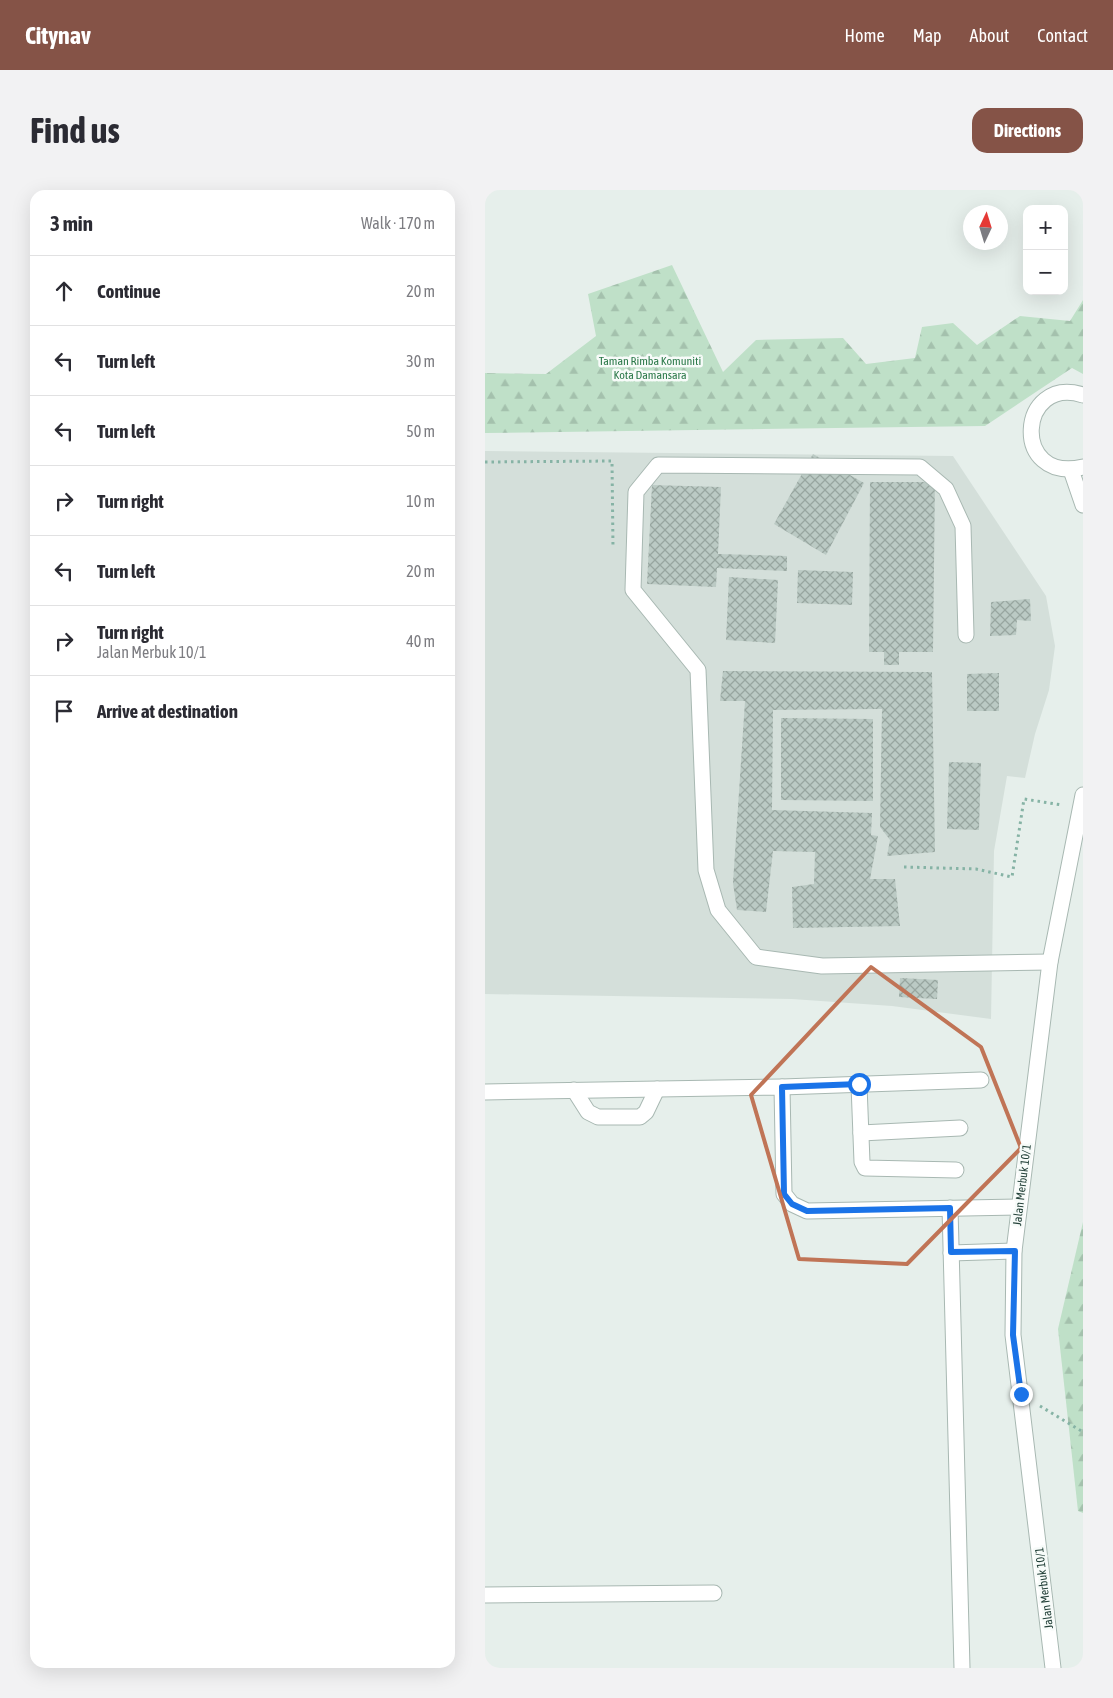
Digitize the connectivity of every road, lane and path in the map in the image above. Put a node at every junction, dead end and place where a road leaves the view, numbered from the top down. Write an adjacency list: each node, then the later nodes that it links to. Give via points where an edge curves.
1 (1083, 395): 3 (street, via 1075,392 1049,397 1039,405 1030,429 1031,442 1037,454 1058,468)
2 (485, 462): 5 (path, via 612,461)
3 (1077, 468): 4 (street)
4 (1083, 505)
5 (613, 548)
6 (966, 635): 9 (street, via 963,526 946,489 920,467 658,465 636,492 633,590 698,670 706,870 718,910 756,956 822,966)
7 (1081, 801): 8 (path, via 1024,799 1012,877 976,870); 9 (street, Jalan Merbuk 10/1)
8 (904, 867)
9 (1050, 962): 19 (street, Jalan Merbuk 10/1)
10 (981, 1080): 11 (street)
11 (859, 1084): 12 (street); 17 (street)
12 (782, 1087): 13 (street); 20 (street, via 784,1194 792,1204 807,1211)
13 (657, 1089): 14 (street); 14 (street, via 646,1112 640,1117 598,1117 588,1112)
14 (574, 1090): 15 (street)
15 (485, 1092)
16 (960, 1128): 17 (street)
17 (861, 1133): 18 (street, via 861,1162 865,1168)
18 (956, 1170)
19 (1019, 1207): 20 (street); 21 (street, Jalan Merbuk 10/1)
20 (950, 1208): 22 (street)
21 (1015, 1251): 22 (street); 23 (street, Jalan Merbuk 10/1, via 1013,1335)
22 (951, 1252): 27 (street)
23 (1021, 1394): 24 (path); 28 (street, Jalan Merbuk 10/1)
24 (1083, 1432)
25 (714, 1593): 26 (street)
26 (485, 1595)
27 (962, 1668)
28 (1053, 1668)

